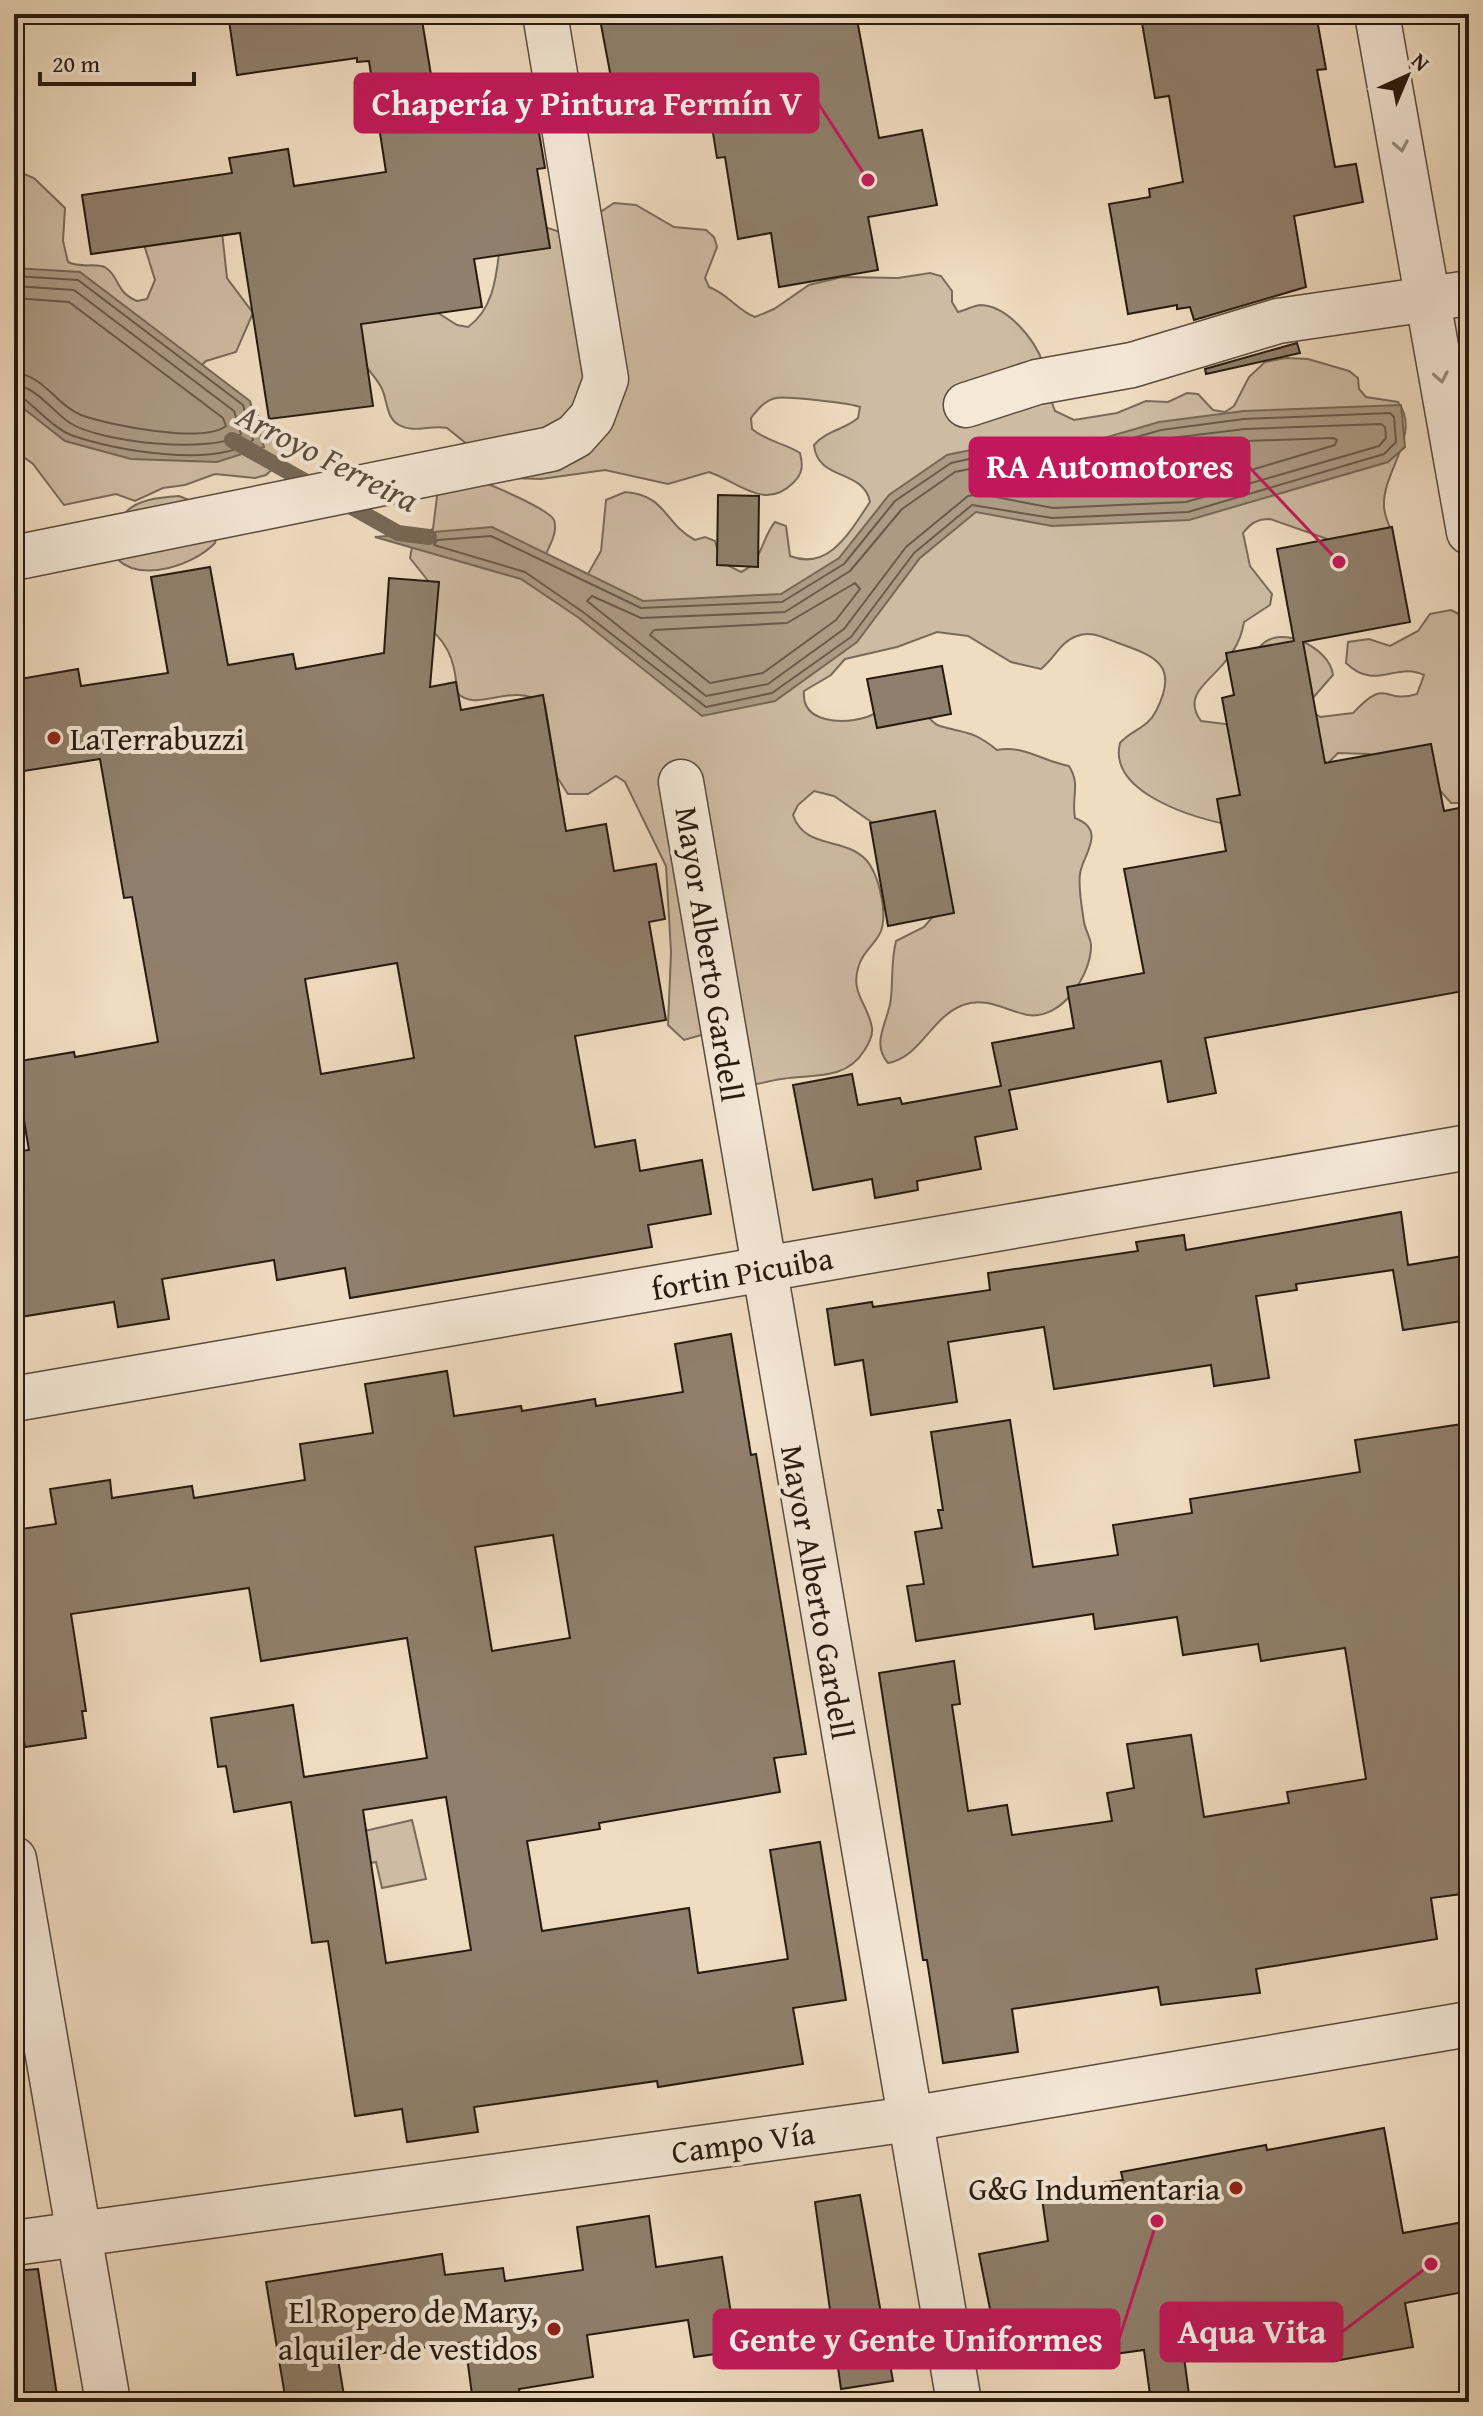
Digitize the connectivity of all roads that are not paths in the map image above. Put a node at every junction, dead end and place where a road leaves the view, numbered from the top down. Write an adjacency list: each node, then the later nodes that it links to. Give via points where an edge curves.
1 (545, 14): 6 (street, via 606,379 592,417 575,436 551,449 400,482)
2 (1377, 14): 3 (street, one-way to 3)
3 (1448, 297): 4 (street, via 1278,321 1132,365 1037,382); 5 (street, one-way to 5)
4 (966, 405)
5 (1469, 532)
6 (14, 558)
7 (681, 782): 9 (street, Mayor Alberto Gardell)
8 (1469, 1147): 9 (street, fortin Picuiba)
9 (762, 1270): 10 (street, fortin Picuiba); 13 (street, Mayor Alberto Gardell)
10 (14, 1399)
11 (14, 1859): 14 (street)
12 (1469, 2024): 13 (street, Campo Vía)
13 (910, 2119): 14 (street, Campo Vía); 17 (street, Mayor Alberto Gardell)
14 (78, 2232): 15 (street, Campo Vía); 16 (street)
15 (14, 2243)
16 (108, 2402)
17 (959, 2402)

